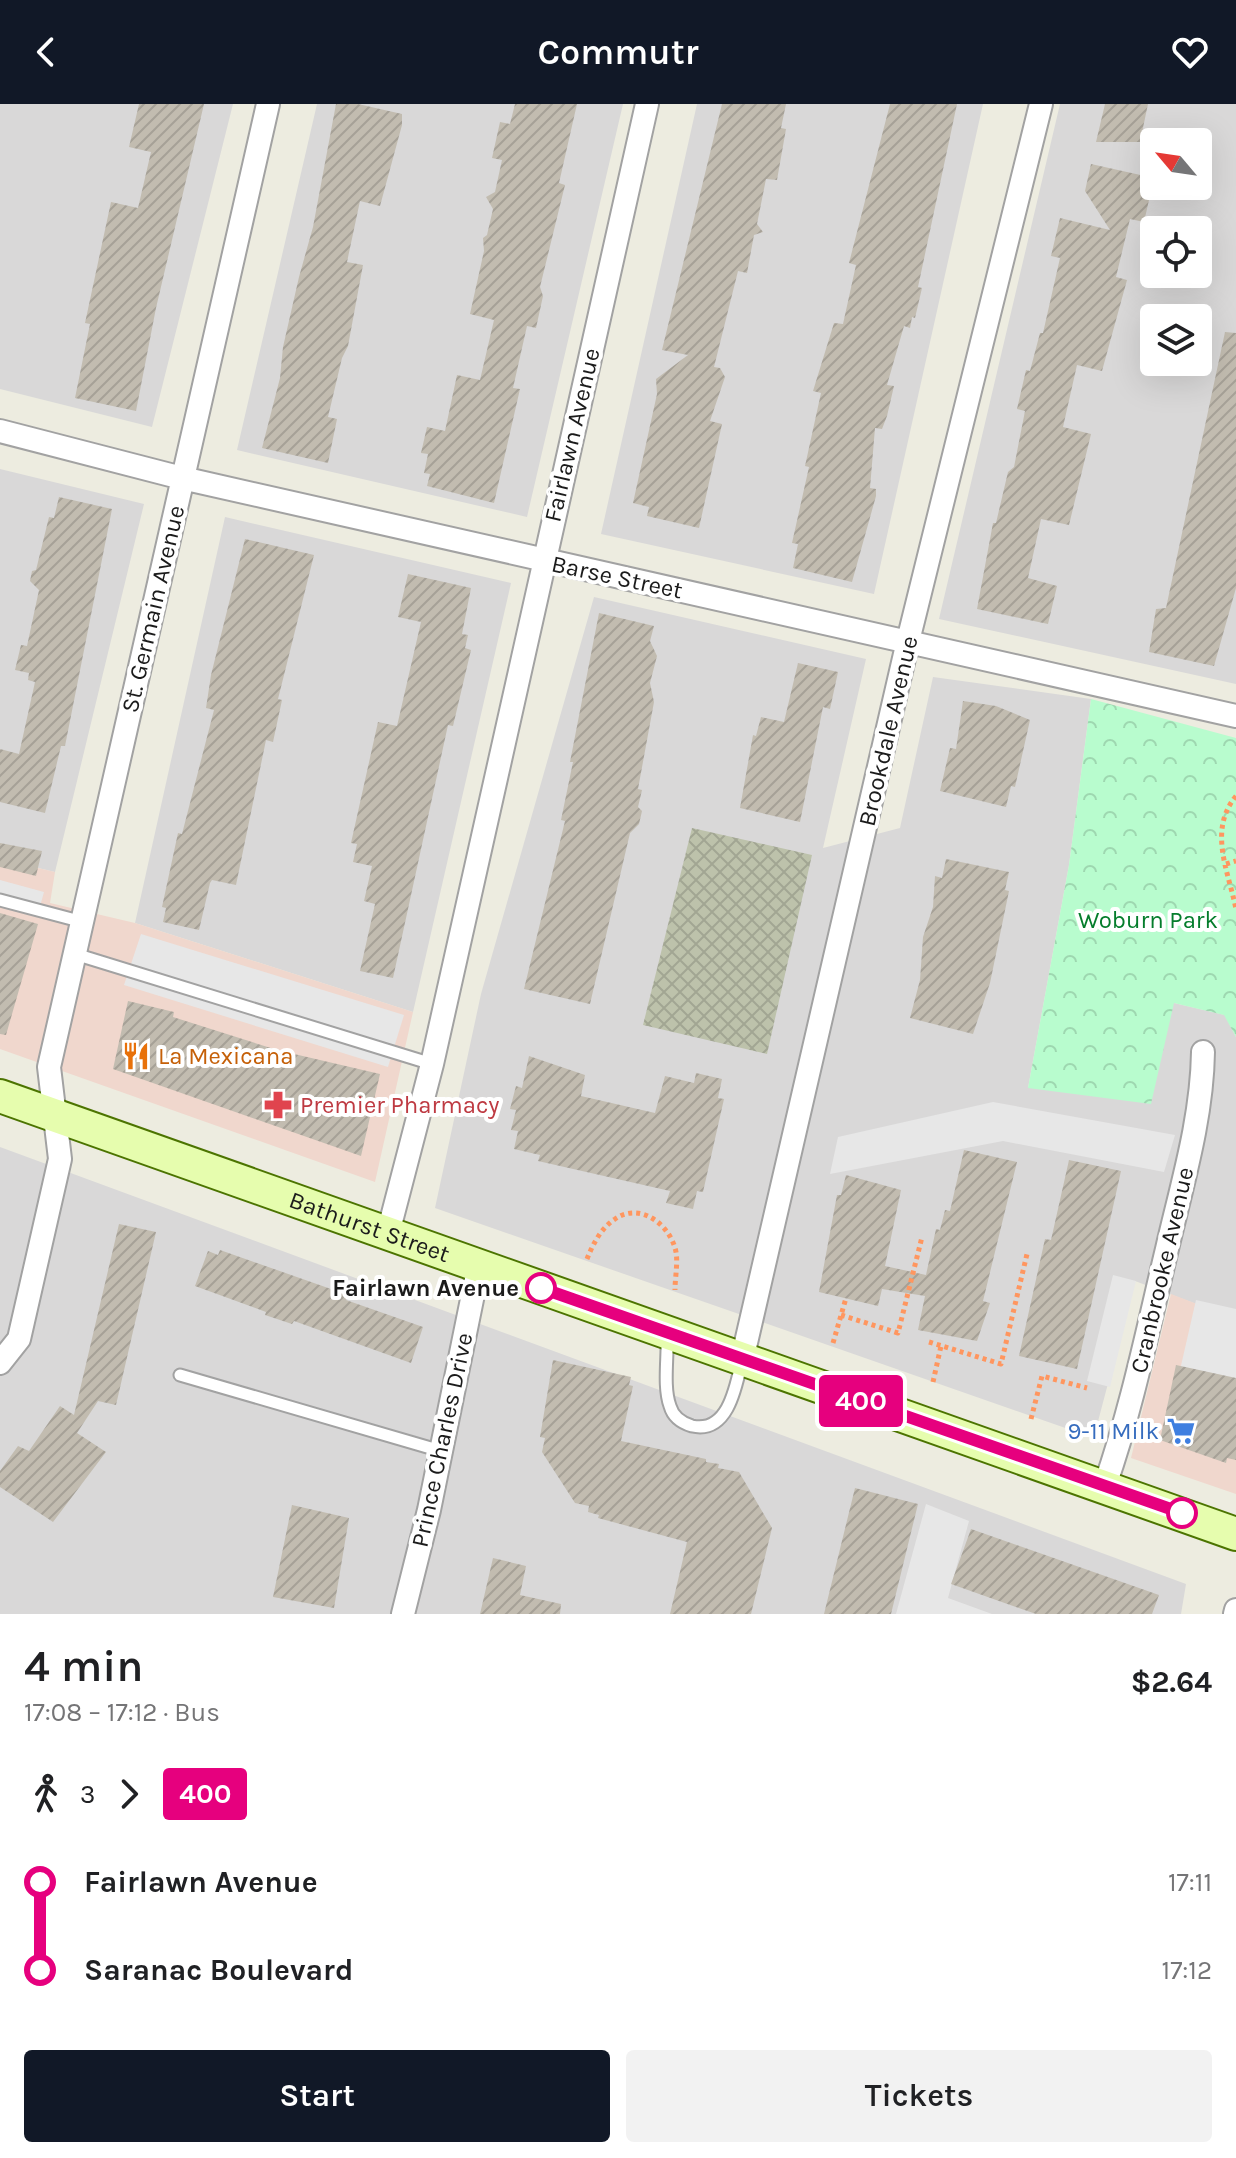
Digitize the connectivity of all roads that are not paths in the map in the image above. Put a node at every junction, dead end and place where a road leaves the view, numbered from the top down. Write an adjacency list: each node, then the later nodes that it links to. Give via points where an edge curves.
1 (268, 104): 5 (street, St. Germain Avenue)
2 (647, 104): 6 (street, Fairlawn Avenue)
3 (1041, 104): 7 (street, Brookdale Avenue)
4 (0, 431): 5 (street, Barse Street)
5 (182, 478): 6 (street, Barse Street); 10 (street, St. Germain Avenue)
6 (543, 561): 7 (street, Barse Street); 13 (street, Fairlawn Avenue)
7 (908, 641): 8 (street, Barse Street); 19 (street, Brookdale Avenue)
8 (1236, 716)
9 (0, 900): 10 (lane)
10 (83, 922): 11 (street, St. Germain Avenue)
11 (75, 954): 13 (lane); 15 (street, St. Germain Avenue, via 49,1067)
12 (1203, 1052): 23 (street, Cranbrooke Avenue, via 1203,1091 1186,1168 1127,1420)
13 (432, 1064): 16 (street, Fairlawn Avenue)
14 (0, 1096): 15 (main road, Bathurst Street)
15 (55, 1115): 16 (main road, Bathurst Street); 20 (street, St. Germain Avenue, via 57,1174 19,1339)
16 (388, 1233): 17 (main road, Bathurst Street)
17 (479, 1265): 18 (main road, Bathurst Street); 22 (street, Prince Charles Drive)
18 (667, 1333): 19 (main road, Bathurst Street); 19 (lane, via 669,1405 687,1424 704,1428 719,1422 734,1394)
19 (742, 1360): 23 (main road, Bathurst Street)
20 (0, 1363)
21 (180, 1375): 22 (lane)
22 (441, 1451): 25 (street, Prince Charles Drive)
23 (1105, 1485): 24 (main road, Bathurst Street)
24 (1236, 1534)
25 (403, 1614)

